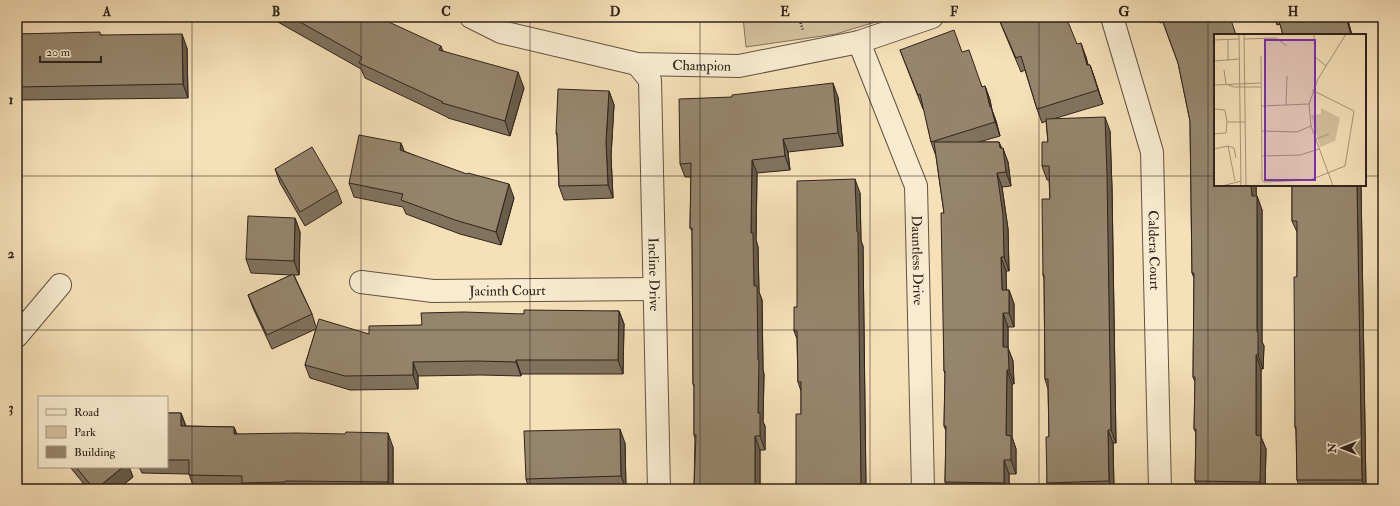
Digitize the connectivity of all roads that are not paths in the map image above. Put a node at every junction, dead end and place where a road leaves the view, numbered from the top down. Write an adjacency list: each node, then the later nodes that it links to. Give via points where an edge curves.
1 (471, 17): 4 (street, Champion)
2 (932, 17): 5 (street, Champion)
3 (1112, 17): 13 (street, Caldera Court, via 1152,152)
4 (504, 24): 6 (street, Champion)
5 (859, 42): 6 (street, Champion, via 739,66); 12 (street, Dauntless Drive, via 916,186)
6 (637, 64): 9 (street, Incline Drive, via 650,80)
7 (361, 282): 9 (street, Jacinth Court, via 433,292)
8 (60, 285): 10 (street)
9 (654, 289): 11 (street, Incline Drive)
10 (17, 336)
11 (659, 489)
12 (923, 489)
13 (1160, 489)

